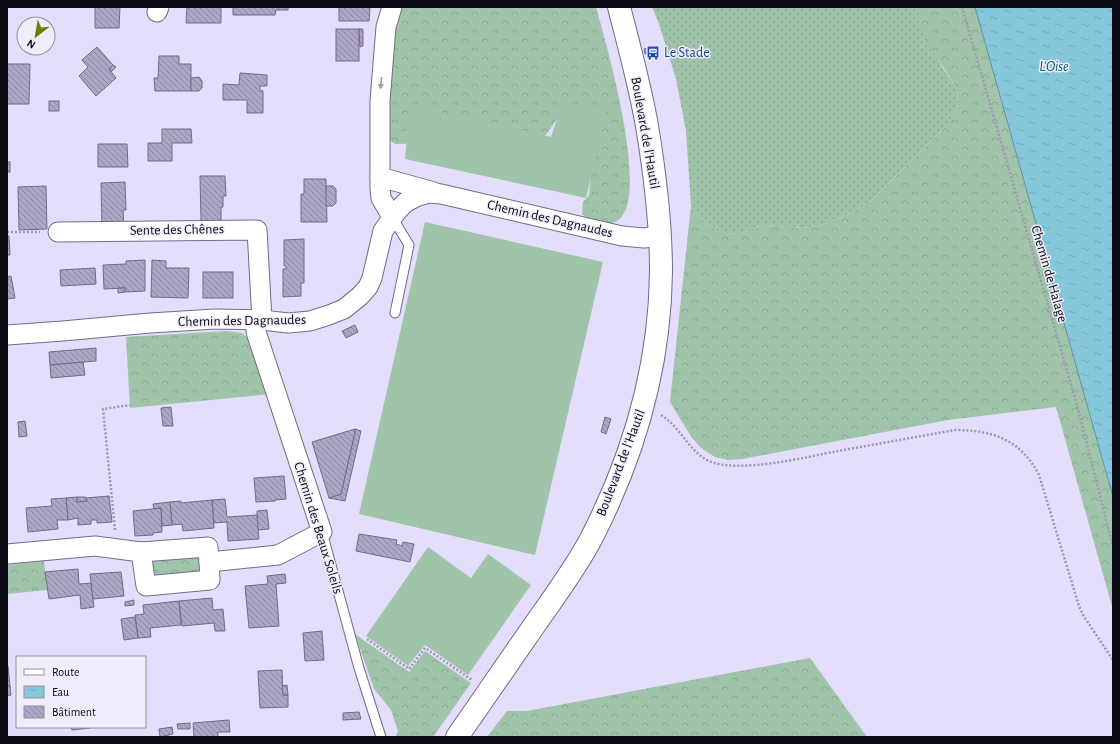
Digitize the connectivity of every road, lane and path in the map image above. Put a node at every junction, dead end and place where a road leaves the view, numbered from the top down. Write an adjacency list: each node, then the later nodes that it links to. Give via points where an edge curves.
1 (392, 7): 4 (street, one-way to 4, via 386,27 380,102)
2 (619, 7): 9 (main road, Boulevard de l'Hautil, via 646,124)
3 (962, 7): 16 (path, Chemin de Halage, via 1078,409)
4 (380, 177): 5 (street, Chemin des Dagnaudes); 6 (street, via 381,198)
5 (441, 194): 6 (street, Chemin des Dagnaudes, via 429,193 416,197 406,202); 9 (street, Chemin des Dagnaudes, via 622,236)
6 (392, 217): 10 (lane, via 409,245); 11 (street, Chemin des Dagnaudes, via 381,237 370,283 353,302 330,315 310,321 288,323)
7 (7, 232): 8 (path)
8 (58, 232): 11 (street, Sente des Chênes, via 257,230)
9 (660, 236): 14 (main road, Boulevard de l'Hautil, via 660,305 650,378)
10 (395, 313)
11 (260, 320): 12 (street, Chemin des Dagnaudes, via 214,319); 15 (street, Chemin des Beaux Soleils, via 256,332)
12 (7, 335)
13 (130, 405): 17 (path, via 103,408)
14 (643, 407): 22 (path, via 671,422 693,450 720,465 770,463 955,430 982,432 1004,439 1026,454 1039,474 1079,606); 25 (main road, Boulevard de l'Hautil, via 613,489 585,550)
15 (322, 532): 20 (street, via 278,555); 21 (lane, Chemin des Beaux Soleils)
16 (1113, 547)
17 (118, 550): 18 (street); 19 (street, via 95,546)
18 (142, 552): 20 (street, via 208,547); 20 (street, via 146,586 210,580)
19 (7, 554)
20 (210, 562)
21 (347, 626): 23 (path, via 409,669 425,648); 24 (lane, Chemin des Beaux Soleils)
22 (1113, 660)
23 (476, 683)
24 (381, 737)
25 (457, 737)

